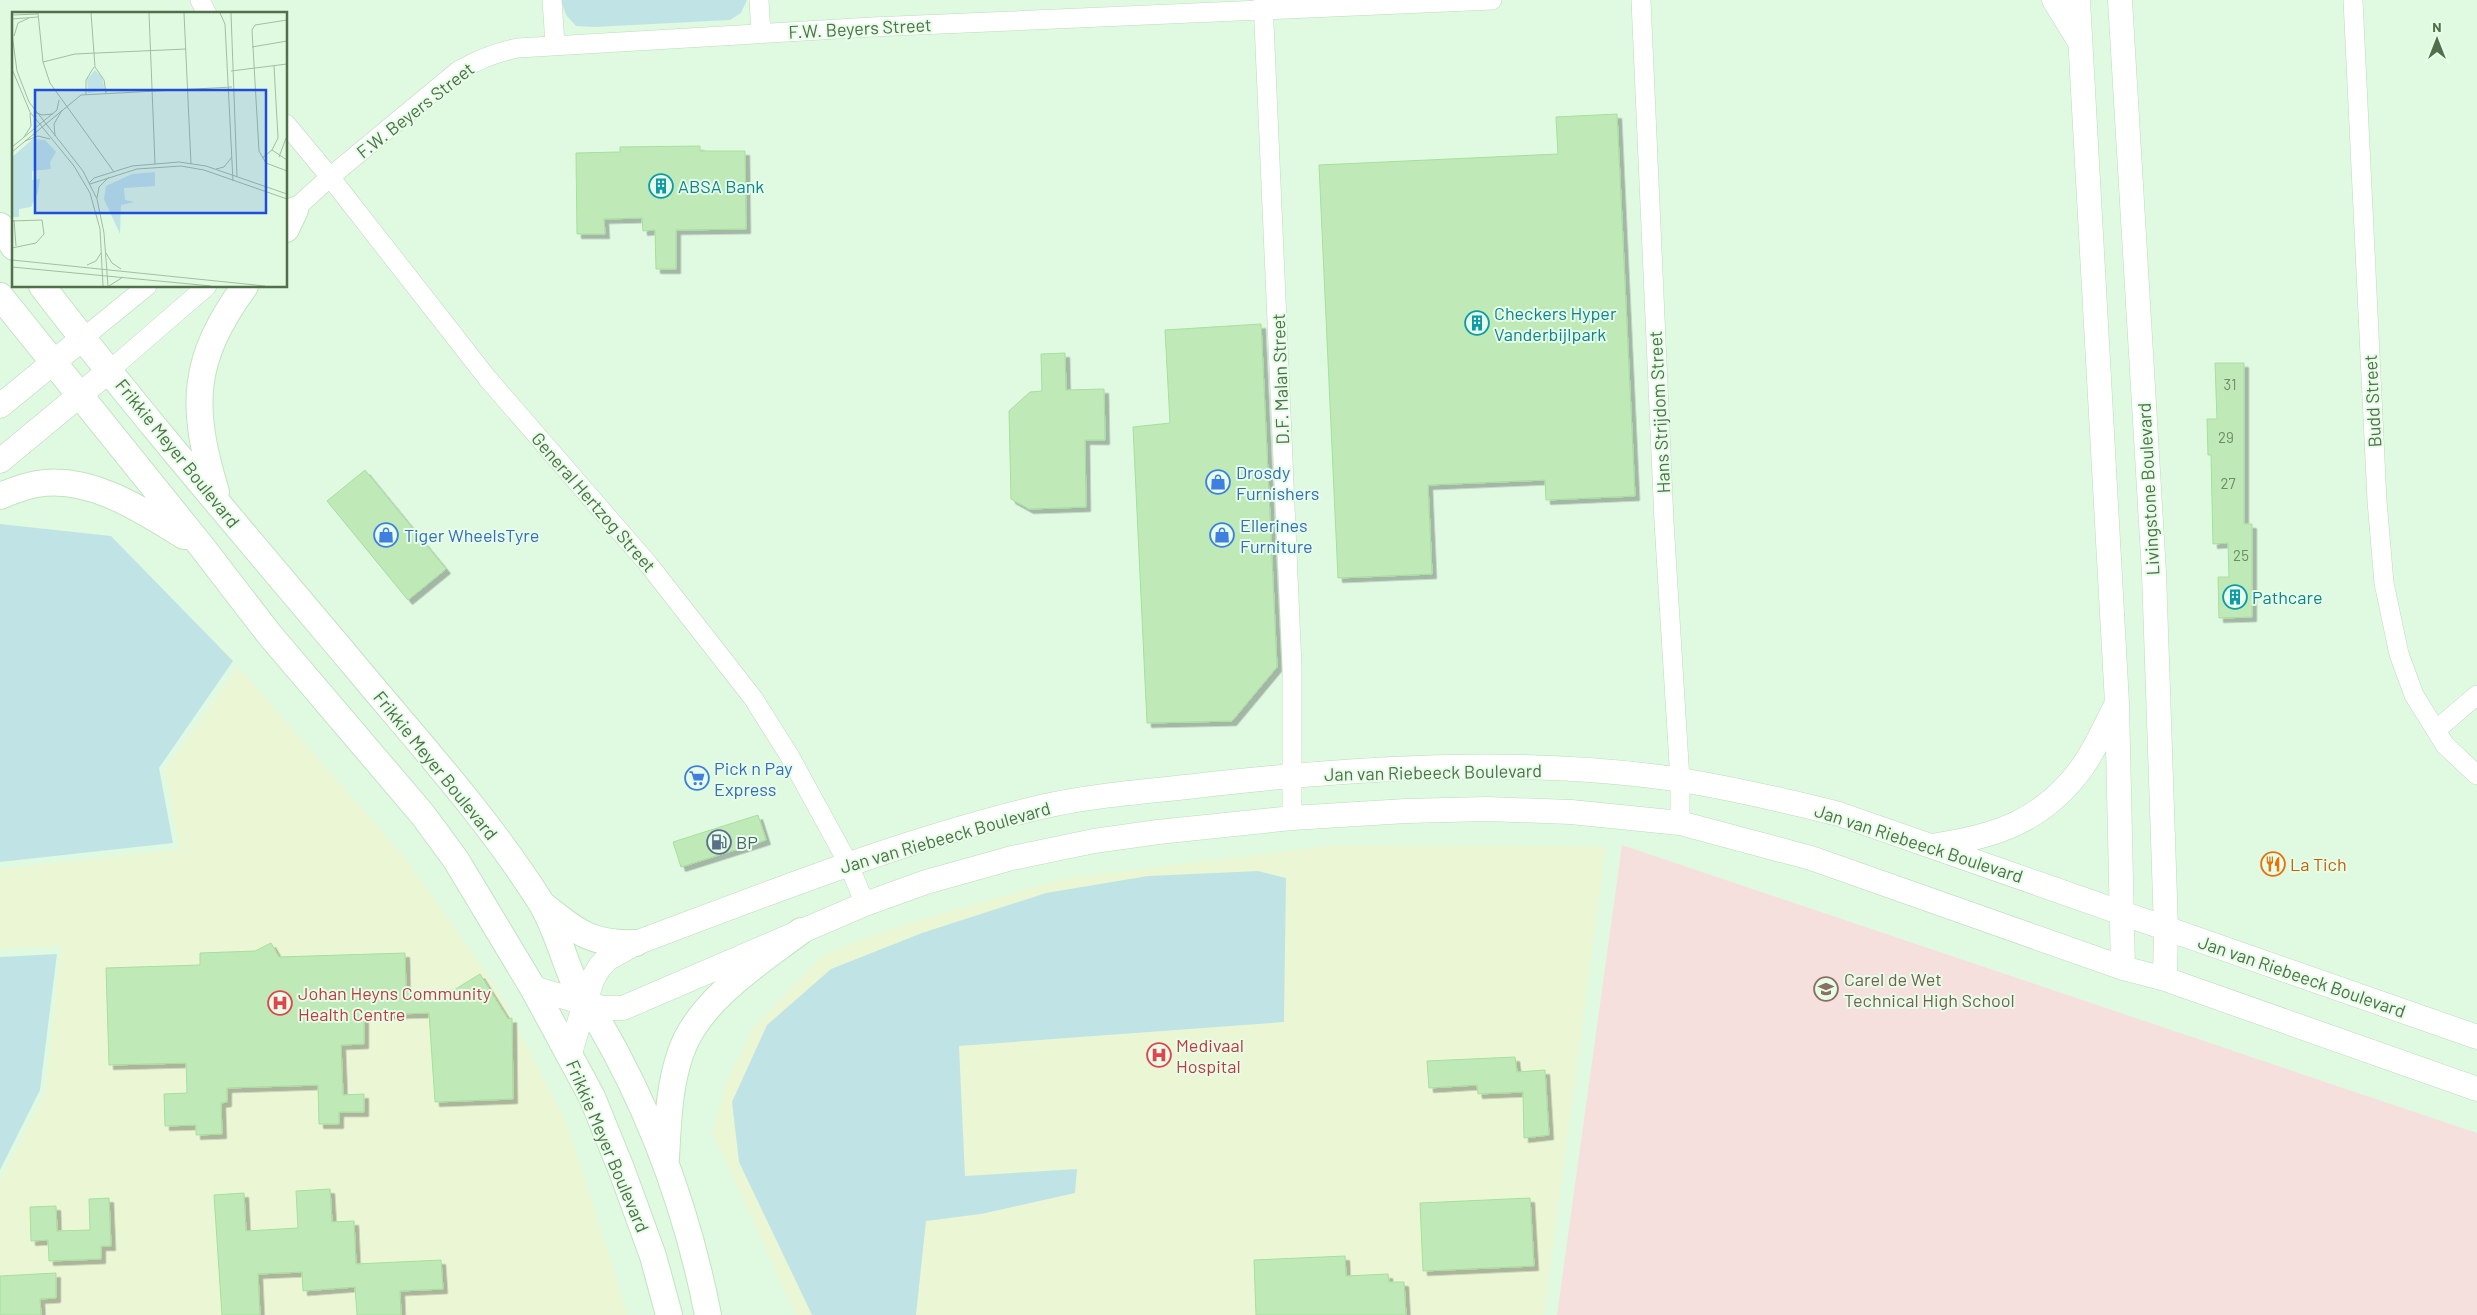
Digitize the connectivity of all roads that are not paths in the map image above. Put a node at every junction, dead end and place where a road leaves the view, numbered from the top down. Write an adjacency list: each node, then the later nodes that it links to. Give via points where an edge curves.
1 (200, 0): 11 (street)
2 (552, 0): 13 (street)
3 (759, 0): 12 (street)
4 (1492, 0): 10 (street, F.W. Beyers Street)
5 (1640, 0): 40 (street, Hans Strijdom Street)
6 (2054, 0): 14 (street)
7 (2078, 0): 14 (street)
8 (2120, 0): 48 (street, Livingstone Boulevard, via 2154,573)
9 (2353, 0): 37 (street, Budd Street, via 2377,501 2384,583 2399,654 2414,695)
10 (1263, 6): 12 (street, F.W. Beyers Street); 38 (street, D.F. Malan Street, via 1292,667)
11 (206, 12)
12 (761, 34): 13 (street, F.W. Beyers Street)
13 (555, 44): 16 (street, F.W. Beyers Street, via 500,51 467,66)
14 (2081, 45): 36 (street)
15 (288, 126): 16 (street, General Hertzog Street)
16 (330, 177): 17 (street, F.W. Beyers Street); 44 (street, General Hertzog Street, via 488,379 649,565 753,698 789,755)
17 (289, 219)
18 (0, 225): 19 (main road); 20 (main road)
19 (12, 233)
20 (12, 244)
21 (44, 288): 26 (main road, Frikkie Meyer Boulevard)
22 (144, 288): 26 (street)
23 (204, 288): 28 (street)
24 (244, 288): 33 (main road, via 215,333 204,360 199,389 204,454)
25 (0, 296): 27 (main road, Frikkie Meyer Boulevard)
26 (82, 338): 27 (street); 28 (main road, Frikkie Meyer Boulevard)
27 (53, 363): 29 (main road, Frikkie Meyer Boulevard); 30 (street)
28 (110, 370): 29 (street); 33 (main road, Frikkie Meyer Boulevard)
29 (78, 395): 31 (street); 34 (main road, Frikkie Meyer Boulevard)
30 (0, 406)
31 (0, 461)
32 (0, 496): 34 (main road, via 38,484 90,488 118,498)
33 (219, 504): 45 (main road, Frikkie Meyer Boulevard, via 434,758)
34 (202, 547): 53 (main road, Frikkie Meyer Boulevard, via 269,634 423,816 483,902)
35 (2477, 694): 37 (street)
36 (2117, 703): 43 (street, via 2082,768 2058,796 2027,819 1999,832 1974,840); 47 (street)
37 (2436, 730): 39 (street, Budd Street, via 2445,745)
38 (1292, 775): 40 (street, Jan van Riebeeck Boulevard, via 1471,767 1610,773); 41 (street, D.F. Malan Street); 44 (street, Jan van Riebeeck Boulevard, via 1045,806)
39 (2477, 775)
40 (1680, 780): 42 (street, Hans Strijdom Street); 43 (street, Jan van Riebeeck Boulevard, via 1839,814)
41 (1292, 818): 42 (street, via 1406,810 1487,809 1570,812); 46 (street, via 1094,841 1012,858 926,882)
42 (1680, 823): 51 (street, via 1811,858)
43 (1932, 845): 47 (street, Jan van Riebeeck Boulevard)
44 (848, 863): 46 (street, General Hertzog Street); 50 (street, Jan van Riebeeck Boulevard)
45 (542, 904): 50 (main road, via 568,925 602,942); 54 (main road, Frikkie Meyer Boulevard)
46 (864, 904): 49 (street)
47 (2123, 913): 48 (street, Jan van Riebeeck Boulevard); 51 (street)
48 (2166, 928): 52 (street, Livingstone Boulevard); 55 (street, Jan van Riebeeck Boulevard)
49 (801, 931): 54 (street, via 637,1003 614,1009); 58 (main road, via 726,990 689,1034 672,1085)
50 (636, 943): 54 (street, Jan van Riebeeck Boulevard, via 607,959 599,968)
51 (2123, 968): 52 (street)
52 (2165, 979): 57 (street)
53 (533, 988): 54 (street); 56 (main road, Frikkie Meyer Boulevard)
54 (584, 1003): 56 (street, Jan van Riebeeck Boulevard); 58 (main road, Frikkie Meyer Boulevard, via 603,1030)
55 (2477, 1037)
56 (570, 1053): 59 (main road, Frikkie Meyer Boulevard, via 622,1171 653,1256)
57 (2477, 1089)
58 (666, 1163): 60 (main road, Frikkie Meyer Boulevard, via 688,1227)
59 (669, 1315)
60 (708, 1315)

